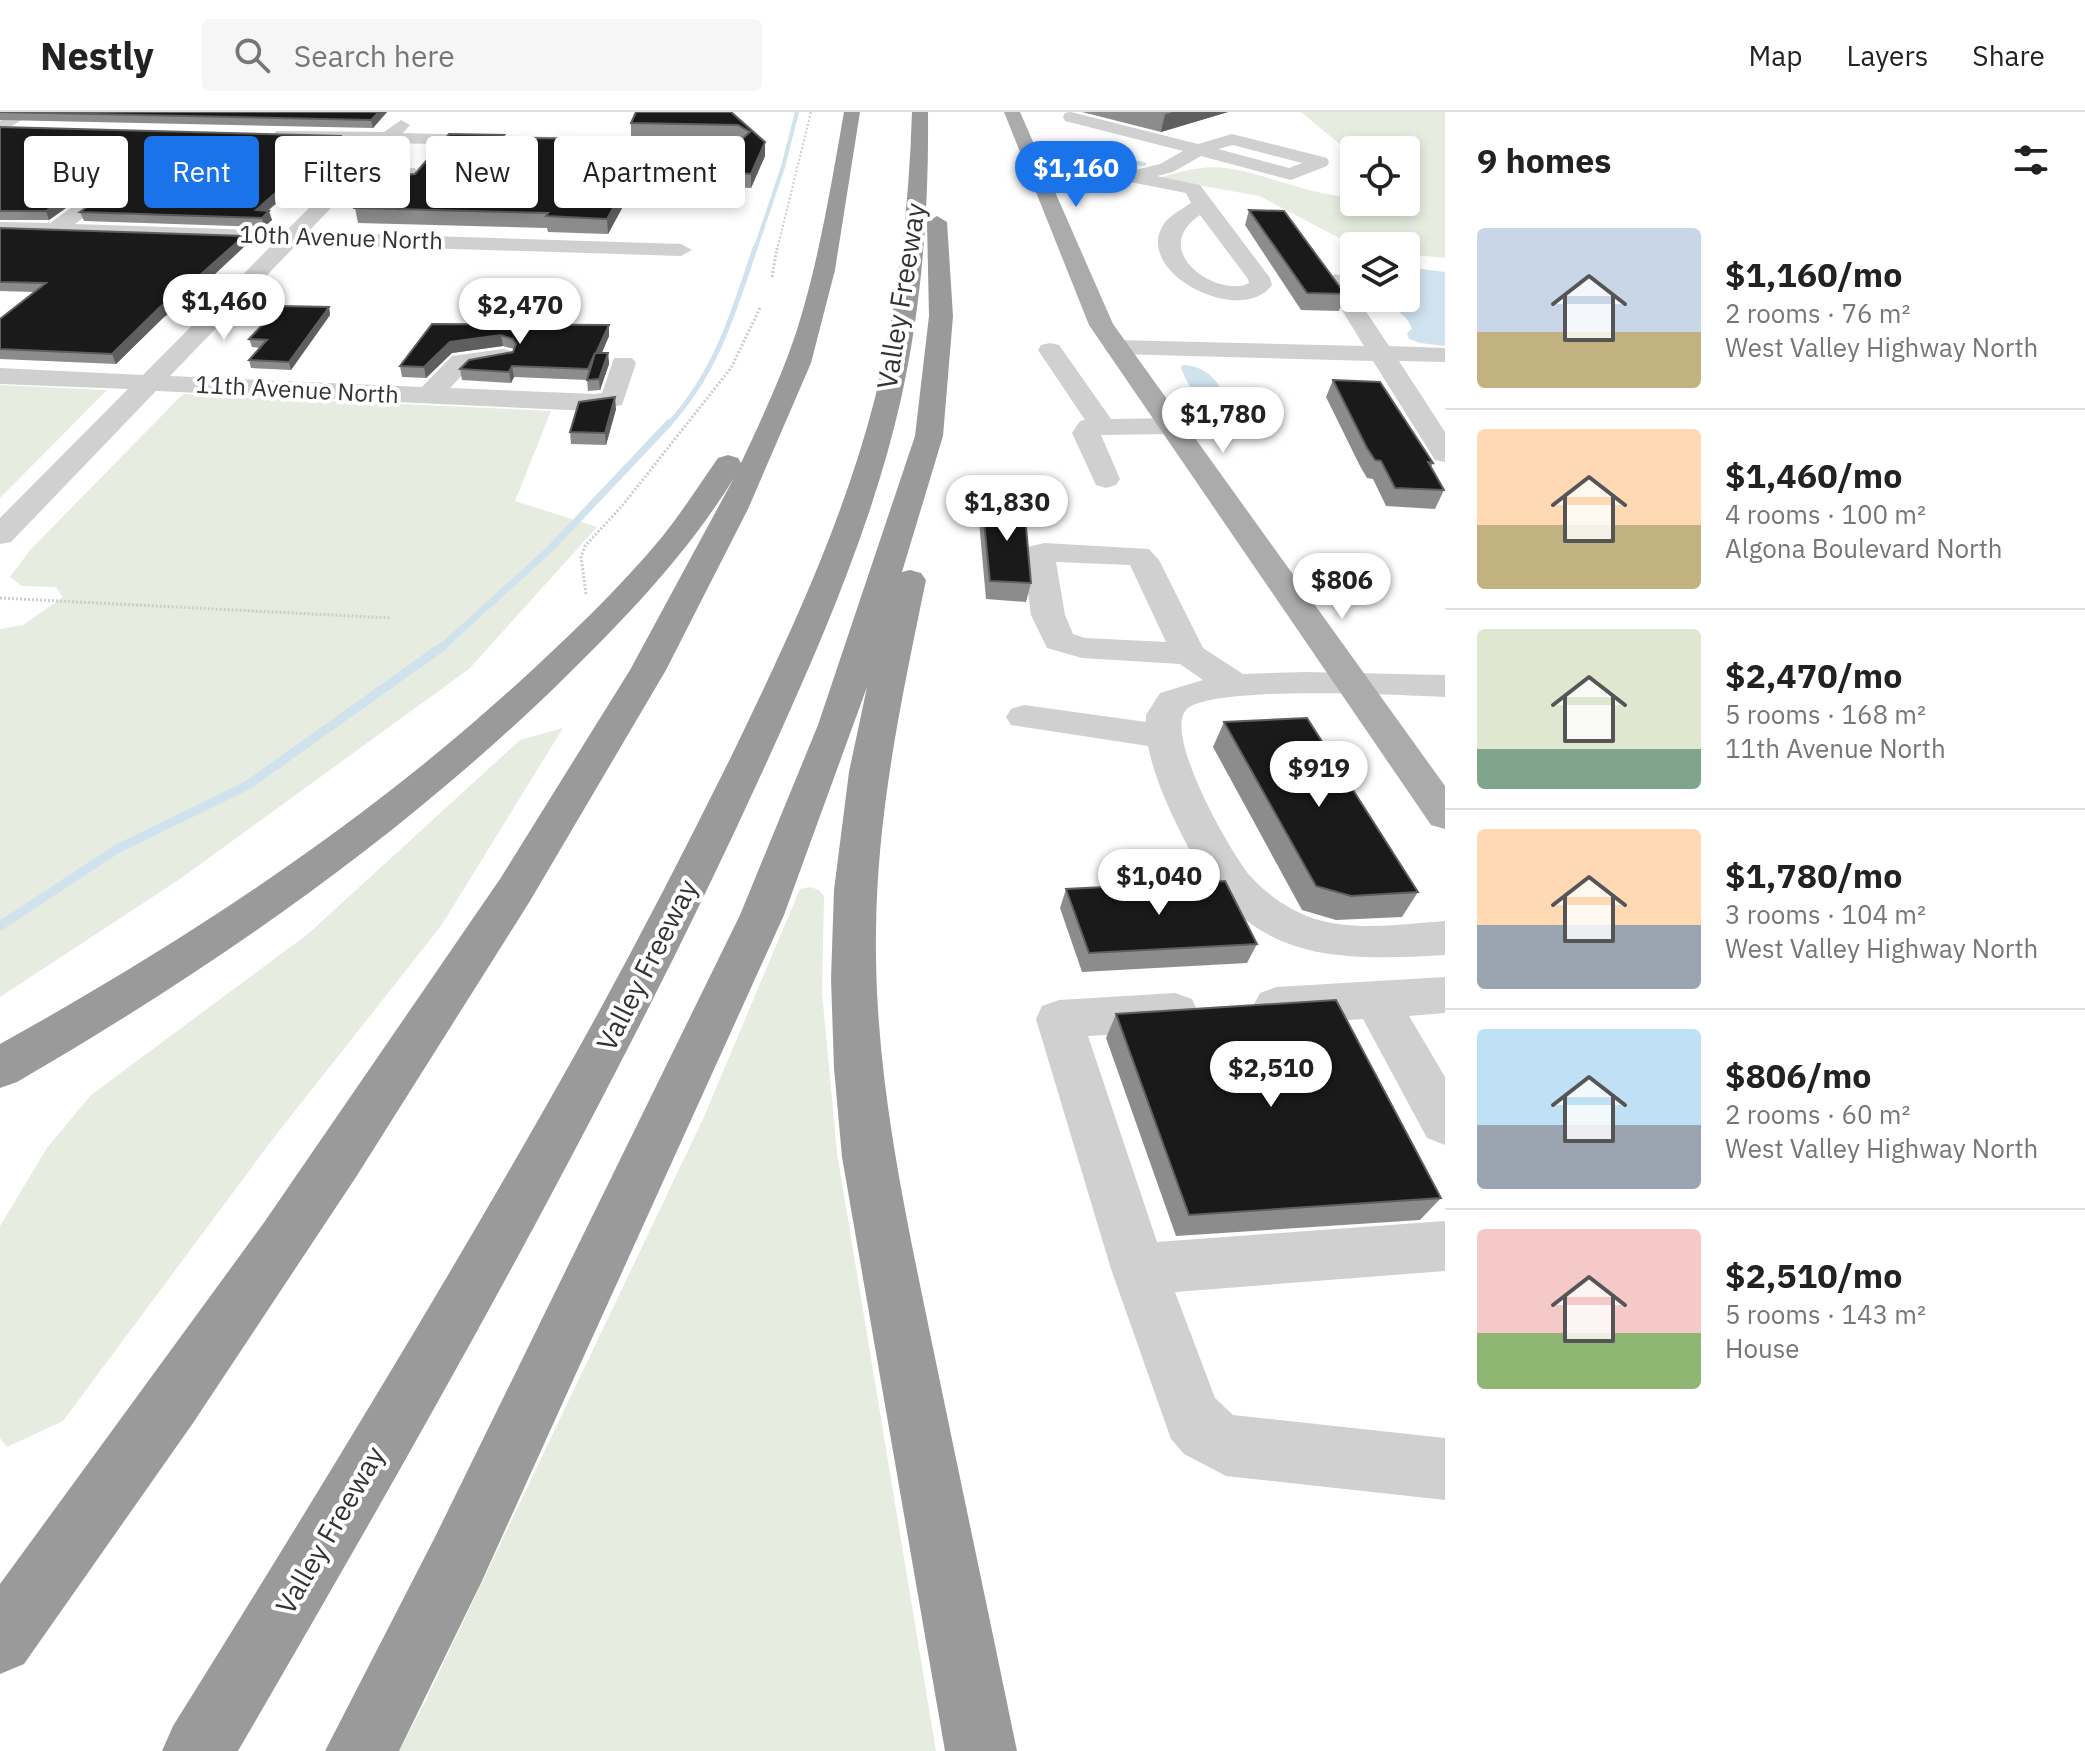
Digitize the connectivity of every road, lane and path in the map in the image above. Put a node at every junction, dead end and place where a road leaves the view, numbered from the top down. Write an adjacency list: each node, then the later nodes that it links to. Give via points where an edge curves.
1 (412, 112): 11 (street)
2 (811, 112): 25 (path)
3 (852, 112): 27 (highway)
4 (920, 112): 12 (highway, Valley Freeway)
5 (1012, 112): 15 (main road)
6 (1071, 117): 13 (street)
7 (30, 120): 8 (street)
8 (0, 128)
9 (258, 134): 10 (street)
10 (346, 136)
11 (391, 136)
12 (921, 148): 41 (highway, via 934,171 940,293); 64 (highway, Valley Freeway, via 899,349 858,500 775,704 640,981 509,1223)
13 (1199, 150): 13 (street, via 1291,174 1320,162 1232,139); 17 (street)
14 (426, 153): 16 (street)
15 (1035, 168): 17 (street, via 1095,170); 29 (main road, via 1087,296)
16 (410, 170)
17 (1141, 183): 18 (street, via 1193,189)
18 (1202, 205): 18 (street, via 1170,231 1170,248 1181,269 1201,285 1222,292 1257,289 1259,278)
19 (84, 208): 22 (street)
20 (322, 208): 23 (street)
21 (0, 228): 22 (street, 10th Avenue North)
22 (56, 229): 23 (street, 10th Avenue North)
23 (294, 237): 24 (street, 10th Avenue North); 37 (street)
24 (681, 250)
25 (772, 277)
26 (1335, 281): 33 (street)
27 (816, 305): 47 (highway, via 702,507 662,560); 63 (highway, via 797,364 733,511 628,707 548,841 316,1197)
28 (760, 308): 47 (path, via 731,368 585,546 581,557)
29 (1116, 347): 33 (street); 40 (main road)
30 (1050, 350): 39 (street)
31 (1445, 355): 33 (street)
32 (503, 356): 38 (street, via 461,361)
33 (1386, 361): 36 (street); 42 (street)
34 (623, 363): 38 (street, 11th Avenue North, via 613,399)
35 (0, 376): 37 (street, 11th Avenue North)
36 (1432, 380)
37 (151, 382): 38 (street, 11th Avenue North); 44 (street)
38 (428, 396)
39 (1102, 425): 40 (street); 43 (street, via 1086,433)
40 (1171, 426): 49 (main road)
41 (929, 436): 65 (highway, via 837,725 762,915 458,1560); 66 (highway, via 931,464 923,518 864,797 855,877 852,1017 868,1157)
42 (1445, 454)
43 (1106, 479)
44 (0, 535)
45 (0, 598): 46 (path)
46 (391, 618)
47 (593, 630): 58 (highway, via 499,722 401,804 176,962)
48 (1189, 654): 48 (street, via 1065,645 1048,615 1039,554 1138,556); 51 (street)
49 (1350, 682): 50 (street); 51 (street); 54 (main road)
50 (1445, 686)
51 (1237, 687): 53 (street, via 1176,699 1163,713)
52 (1024, 717): 53 (street)
53 (1163, 736): 55 (street, via 1214,858 1249,900 1277,921 1331,939)
54 (1445, 815)
55 (1429, 939)
56 (1445, 995): 57 (street)
57 (1376, 999): 59 (street); 61 (street, via 1059,1019)
58 (0, 1068)
59 (1445, 1123)
60 (1445, 1246): 61 (street)
61 (1139, 1269): 62 (street, via 1192,1418 1205,1433 1226,1445)
62 (1445, 1469)
63 (0, 1640)
64 (198, 1751)
65 (361, 1751)
66 (981, 1751)

